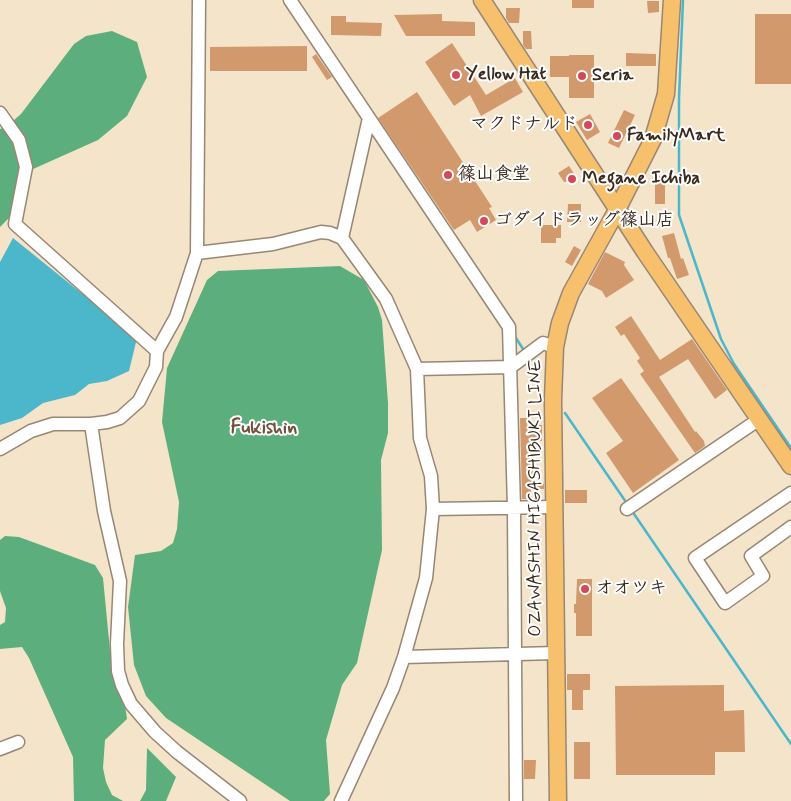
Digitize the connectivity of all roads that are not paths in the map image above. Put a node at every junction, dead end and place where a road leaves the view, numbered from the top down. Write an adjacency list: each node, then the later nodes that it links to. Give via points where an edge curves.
1 (199, 0): 9 (street)
2 (290, 0): 6 (street)
3 (482, 0): 7 (main road)
4 (672, 0): 7 (main road, OZAWASHIN HIGASHIBUKI LINE, via 666,94 653,139)
5 (0, 113): 11 (street, via 20,140 26,167 15,224)
6 (369, 118): 8 (street); 12 (street, via 509,326)
7 (617, 210): 10 (main road, OZAWASHIN HIGASHIBUKI LINE, via 571,293); 14 (main road)
8 (342, 238): 9 (street, via 321,232 273,244); 13 (street, via 386,298)
9 (197, 252): 11 (street, via 176,317)
10 (555, 347): 12 (street, via 542,343); 19 (main road, OZAWASHIN HIGASHIBUKI LINE)
11 (157, 350): 15 (street, via 156,366 138,401 120,418)
12 (511, 366): 13 (street); 20 (street)
13 (417, 369): 21 (street, via 420,438 431,476)
14 (758, 420): 17 (main road); 22 (street)
15 (91, 424): 16 (street, via 53,424 32,430); 29 (street, via 104,511 120,580 117,644 122,685 131,704 155,732)
16 (0, 449)
17 (791, 466)
18 (791, 493): 23 (street, via 695,558 724,603 763,576 750,556)
19 (554, 506): 20 (street); 24 (main road, OZAWASHIN HIGASHIBUKI LINE)
20 (514, 508): 21 (street); 25 (street)
21 (433, 509): 26 (street, via 426,578)
22 (627, 509)
23 (791, 527)
24 (556, 653): 25 (street); 32 (main road, OZAWASHIN HIGASHIBUKI LINE)
25 (514, 654): 26 (street); 31 (street)
26 (404, 657): 30 (street)
27 (18, 742): 28 (street)
28 (0, 749)
29 (240, 801)
30 (341, 801)
31 (516, 801)
32 (558, 801)

